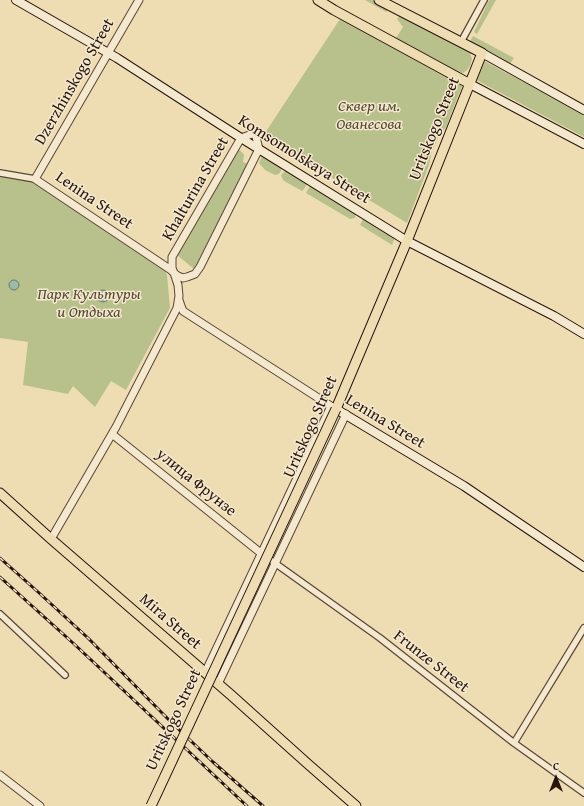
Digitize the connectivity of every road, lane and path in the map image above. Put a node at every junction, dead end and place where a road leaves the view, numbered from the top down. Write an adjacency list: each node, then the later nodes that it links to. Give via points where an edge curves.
1 (16, 0): 7 (main road, Komsomolskaya Street)
2 (139, 0): 7 (street, Dzerzhinskogo Street)
3 (318, 0): 9 (main road)
4 (379, 0): 6 (main road)
5 (484, 0): 6 (street)
6 (461, 42): 8 (main road)
7 (109, 53): 11 (main road, Komsomolskaya Street); 15 (street, Dzerzhinskogo Street)
8 (482, 53): 9 (main road, Uritskogo Street); 10 (main road)
9 (470, 84): 12 (main road); 16 (main road, Uritskogo Street)
10 (584, 110)
11 (241, 138): 13 (main road, Komsomolskaya Street); 13 (street, Khalturina Street, via 255,132); 18 (street, Khalturina Street, via 172,257)
12 (584, 144)
13 (259, 149): 16 (main road, Komsomolskaya Street); 18 (street, via 200,267 195,274 187,278)
14 (0, 173): 15 (street, Lenina Street)
15 (35, 179): 17 (street, Lenina Street)
16 (407, 241): 20 (main road, Komsomolskaya Street); 21 (main road, Uritskogo Street)
17 (167, 266): 18 (street, Khalturina Street)
18 (174, 273): 19 (street, Khalturina Street, via 178,282)
19 (178, 296): 21 (street, Lenina Street, via 183,311); 23 (street, Khalturina Street, via 176,311)
20 (584, 334)
21 (334, 408): 22 (main road, Lenina Street); 26 (street, Uritskogo Street); 38 (main road, Uritskogo Street, bridge)
22 (346, 414): 27 (street, Uritskogo Street); 28 (main road, Lenina Street, via 464,486)
23 (112, 434): 25 (street, Khalturina Street); 26 (street, улица Фрунзе)
24 (0, 493): 25 (main road, Mira Street)
25 (51, 539): 31 (main road, Mira Street)
26 (262, 554): 27 (street, Frunze Street); 31 (street, Uritskogo Street)
27 (275, 563): 33 (street, Uritskogo Street); 34 (street, Frunze Street, via 380,638)
28 (584, 567)
29 (0, 614): 32 (street)
30 (584, 628): 34 (street)
31 (205, 673): 33 (main road, Mira Street)
32 (65, 675)
33 (218, 684): 39 (main road, Mira Street)
34 (514, 743): 36 (street, Frunze Street)
35 (0, 774): 37 (street)
36 (584, 793)
37 (40, 806)
38 (151, 806)
39 (356, 806)

